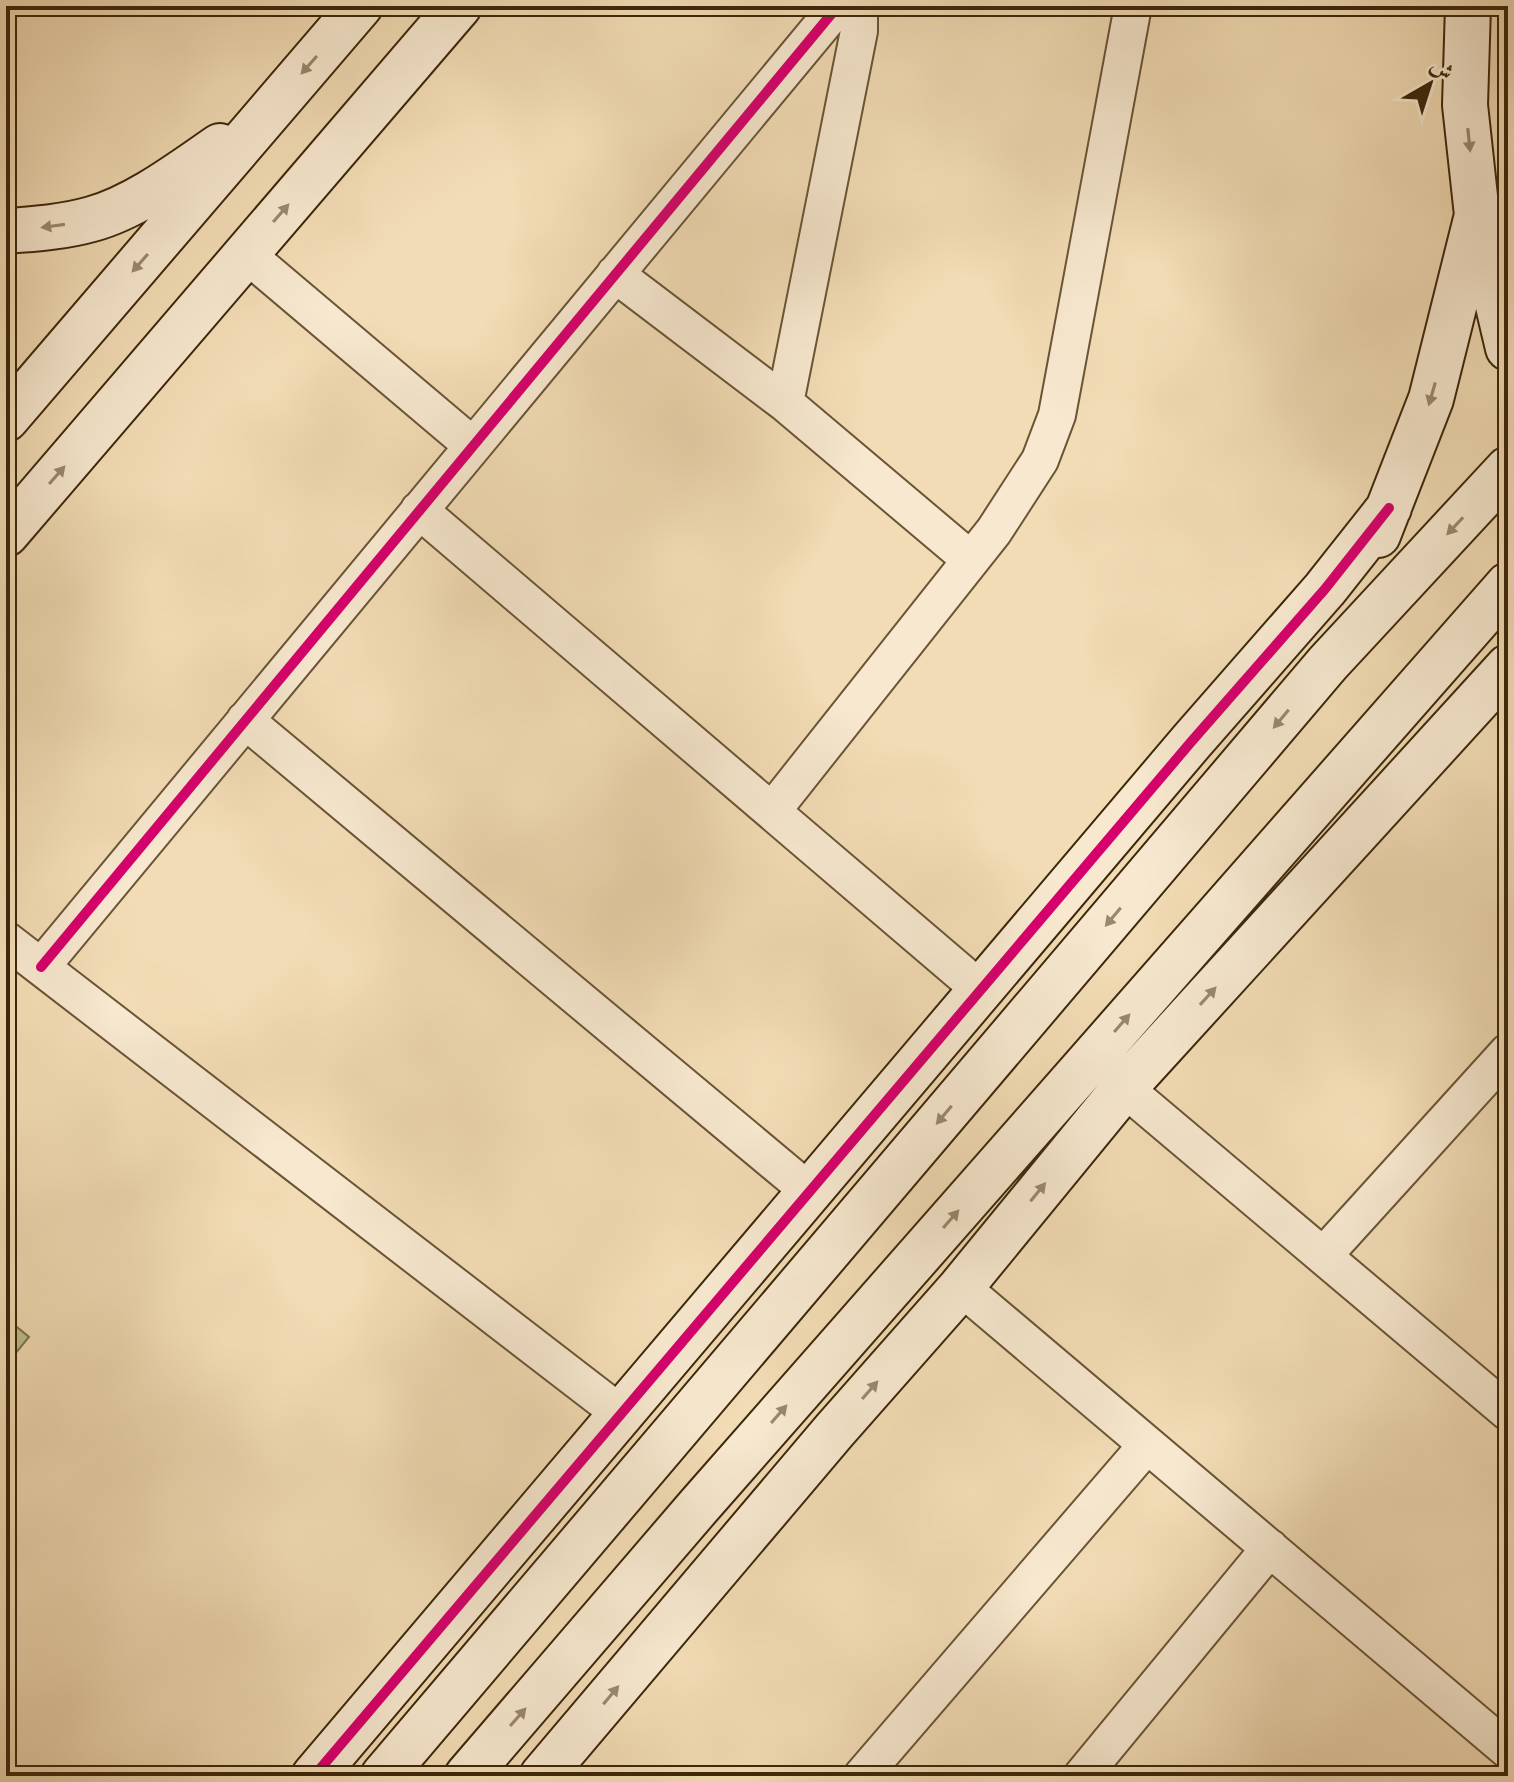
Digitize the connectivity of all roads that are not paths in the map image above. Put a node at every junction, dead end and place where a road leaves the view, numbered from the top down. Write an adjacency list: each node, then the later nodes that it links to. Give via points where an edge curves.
1 (360, 6): 7 (street, one-way to 7)
2 (459, 6): 10 (street, one-way to 2)
3 (838, 6): 11 (street)
4 (859, 6): 13 (street, via 859,31)
5 (1133, 6): 20 (street, via 1057,415 1040,460)
6 (1468, 6): 8 (street, one-way to 8, via 1465,105)
7 (268, 113): 9 (street, one-way to 9, via 156,190 94,219); 14 (street, one-way to 14)
8 (1477, 215): 12 (street); 17 (street, one-way to 17, via 1431,399)
9 (6, 231)
10 (246, 254): 15 (street); 19 (street, one-way to 10)
11 (615, 274): 13 (street); 15 (street)
12 (1508, 348)
13 (785, 403): 20 (street)
14 (6, 419)
15 (473, 446): 18 (street)
16 (1508, 469): 22 (street, one-way to 22)
17 (1389, 508): 22 (street); 28 (street)
18 (419, 510): 24 (street); 25 (street)
19 (6, 534)
20 (971, 560): 25 (street)
21 (1508, 585): 38 (street, one-way to 21)
22 (1328, 663): 43 (street, one-way to 43)
23 (1508, 667): 30 (street, one-way to 23)
24 (245, 720): 27 (street); 31 (street)
25 (772, 811): 28 (street)
26 (6, 940): 27 (street)
27 (41, 967): 35 (street)
28 (981, 990): 31 (street)
29 (1501, 1074): 32 (street)
30 (1124, 1088): 32 (street); 33 (street, one-way to 30)
31 (810, 1192): 35 (street)
32 (1323, 1256): 34 (street)
33 (961, 1287): 36 (street, one-way to 33); 37 (street)
34 (1508, 1412)
35 (621, 1414): 42 (street)
36 (834, 1431): 38 (street); 45 (street, one-way to 36)
37 (1147, 1445): 39 (street); 41 (street)
38 (698, 1507): 44 (street, one-way to 38)
39 (1270, 1548): 40 (street); 46 (street)
40 (1508, 1750)
41 (871, 1773)
42 (314, 1776)
43 (383, 1776)
44 (467, 1776)
45 (542, 1776)
46 (1082, 1776)

